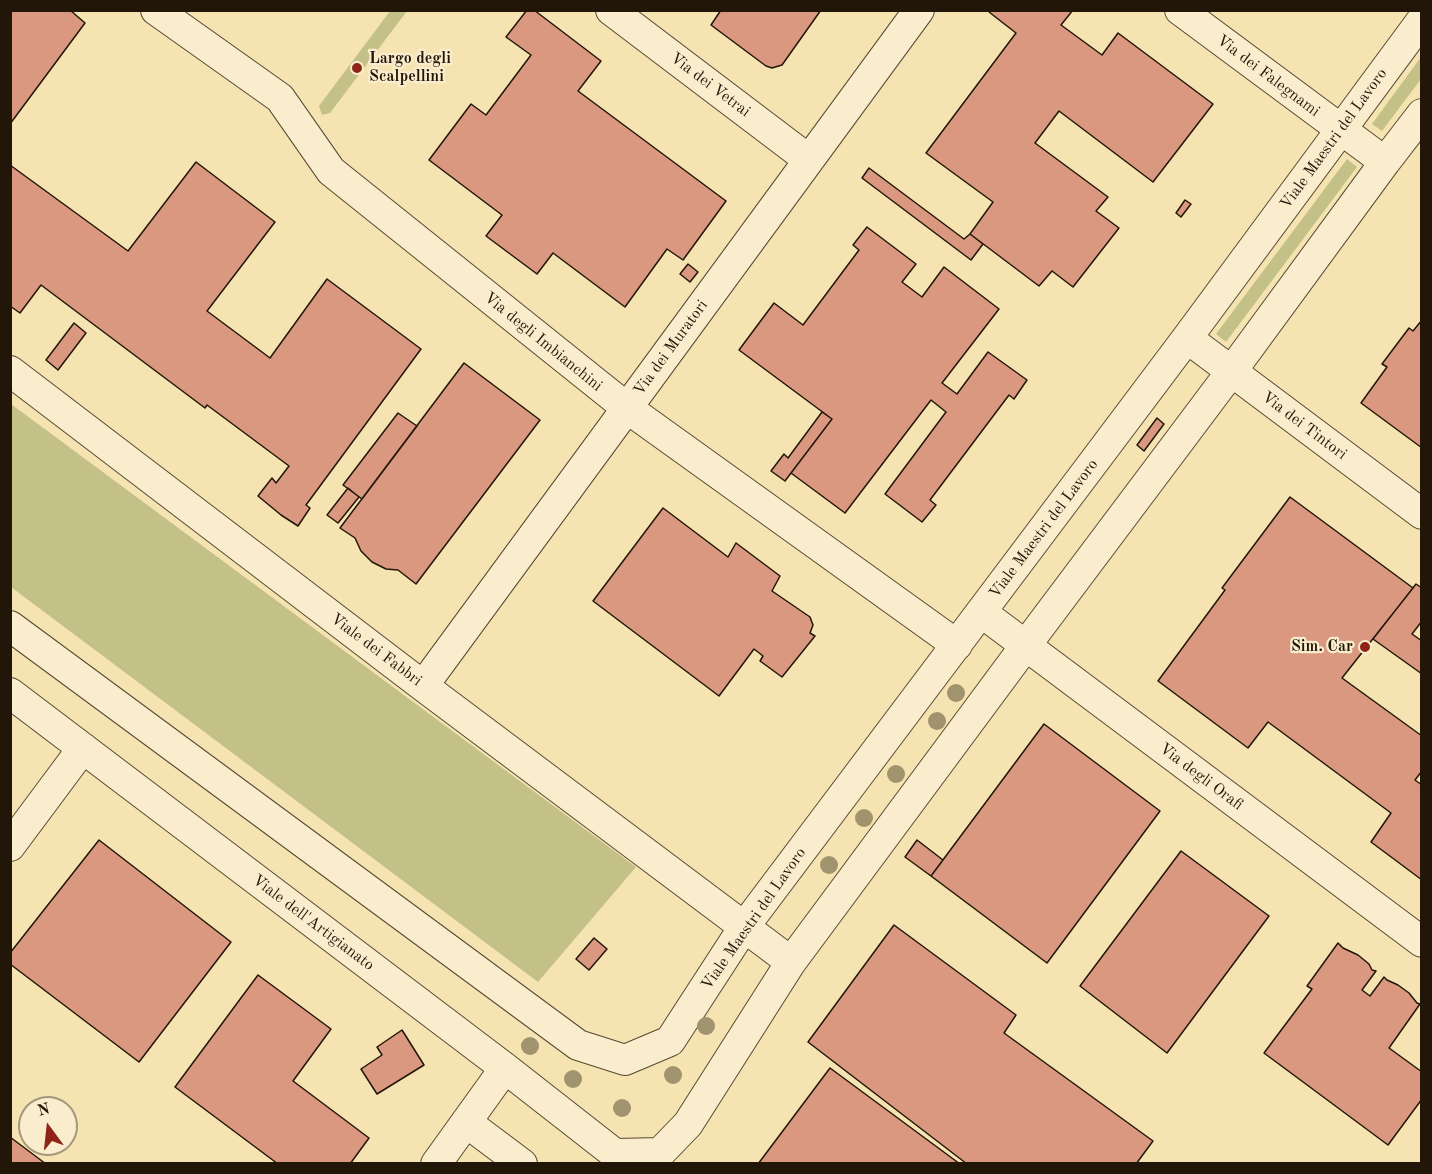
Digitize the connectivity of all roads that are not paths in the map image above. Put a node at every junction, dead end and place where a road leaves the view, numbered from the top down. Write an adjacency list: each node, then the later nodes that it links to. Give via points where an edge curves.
1 (156, 10): 13 (street, Via degli Imbianchini, via 280,98 331,171)
2 (611, 10): 8 (street, Via dei Vetrai)
3 (919, 10): 8 (street, Via dei Muratori)
4 (1180, 10): 7 (street, Via dei Falegnami)
5 (1422, 20): 7 (street, Viale Maestri del Lavoro)
6 (1422, 114): 9 (street)
7 (1341, 129): 9 (street, Via dei Falegnami); 10 (street, Viale Maestri del Lavoro)
8 (810, 160): 13 (street, Via dei Muratori)
9 (1385, 162): 12 (street)
10 (1187, 338): 12 (street, Via dei Tintori); 15 (street, Viale Maestri del Lavoro)
11 (10, 370): 19 (street, Viale dei Fabbri)
12 (1231, 372): 14 (street, Via dei Tintori); 18 (street)
13 (627, 408): 17 (street, Via degli Imbianchini); 19 (street, Via dei Muratori)
14 (1422, 514)
15 (981, 612): 17 (street, Viale Maestri del Lavoro); 18 (street, Via degli Orafi)
16 (10, 626): 23 (street, Viale Maestri del Lavoro, via 579,1045 625,1060 670,1041)
17 (957, 645): 23 (street, Viale Maestri del Lavoro)
18 (1026, 645): 24 (street, Via degli Orafi); 25 (street)
19 (423, 686): 23 (street, Viale dei Fabbri)
20 (10, 693): 21 (street, Viale dell'Artigianato)
21 (83, 748): 22 (street); 26 (street, Viale dell'Artigianato)
22 (10, 846)
23 (744, 927): 25 (street, Viale dei Fabbri)
24 (1422, 942)
25 (791, 962): 28 (street, via 688,1124)
26 (505, 1068): 27 (street); 28 (street, Viale dell'Artigianato, via 615,1154)
27 (465, 1122): 29 (street); 30 (street)
28 (656, 1158)
29 (436, 1164)
30 (522, 1164)

